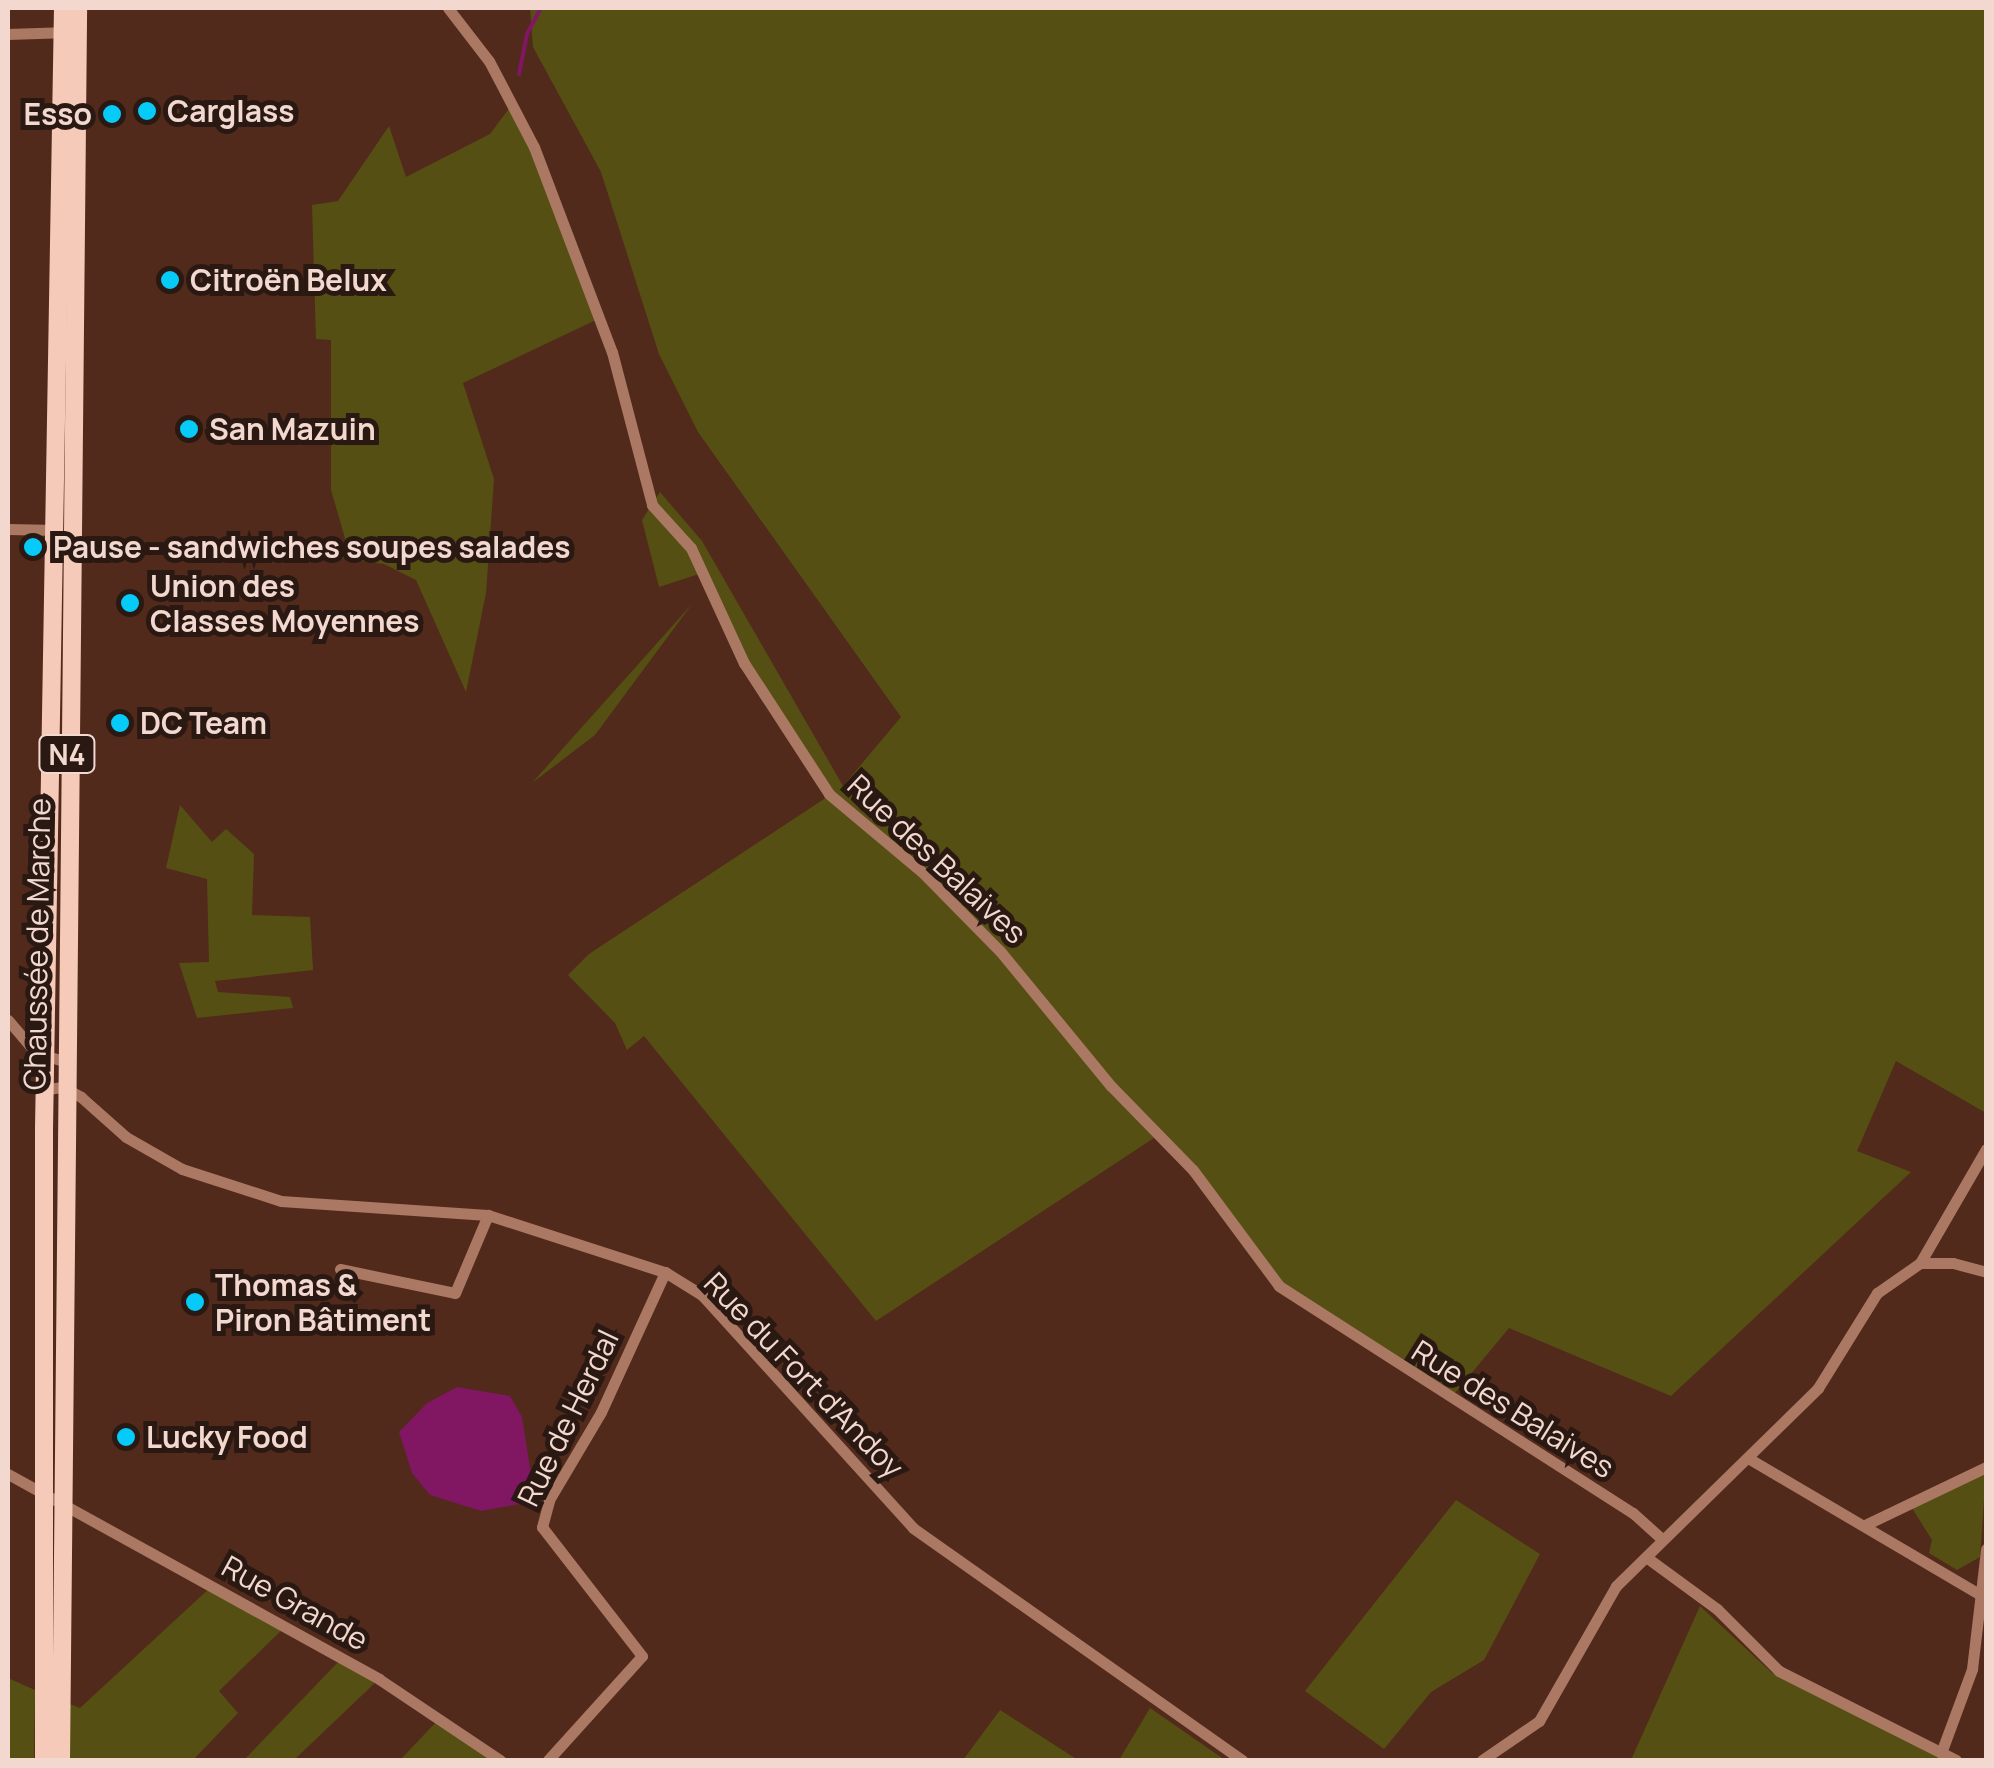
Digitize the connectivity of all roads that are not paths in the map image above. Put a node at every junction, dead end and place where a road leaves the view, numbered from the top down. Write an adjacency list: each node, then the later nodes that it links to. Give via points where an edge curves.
1 (63, 8): 4 (main road, Chaussée de Marche / N4)
2 (78, 8): 4 (main road, Chaussée de Marche / N4)
3 (448, 8): 22 (street, Rue des Balaives, via 497,75 534,147 612,352 652,505 691,548 744,663 829,794 922,872 1000,951 1111,1086 1193,1170 1262,1267 1298,1304 1633,1514)
4 (70, 31): 5 (street); 7 (main road, Chaussée de Marche / N4)
5 (8, 34)
6 (8, 529): 7 (street)
7 (63, 531): 9 (main road, Chaussée de Marche / N4)
8 (8, 1020): 9 (street)
9 (56, 1061): 10 (main road, Chaussée de Marche / N4)
10 (56, 1088): 12 (street, Rue du Fort d'Andoy, via 182,1169 281,1201); 20 (main road, Chaussée de Marche / N4)
11 (1986, 1149): 13 (street)
12 (488, 1215): 14 (street, via 455,1294); 15 (street, Rue du Fort d'Andoy, via 560,1233)
13 (1920, 1263): 16 (street, via 1954,1262); 17 (street, via 1877,1294 1818,1388)
14 (340, 1270)
15 (664, 1272): 30 (street, Rue de Herdal, via 601,1412 549,1500 542,1527 642,1656); 31 (street, Rue du Fort d'Andoy, via 702,1296 940,1550)
16 (1986, 1272)
17 (1748, 1458): 21 (street); 22 (street)
18 (1986, 1467): 21 (street)
19 (8, 1474): 20 (street, Rue Grande)
20 (51, 1496): 27 (main road, Chaussée de Marche / N4); 28 (main road, Chaussée de Marche / N4); 29 (street, Rue Grande, via 379,1679)
21 (1867, 1524): 25 (street)
22 (1662, 1539): 24 (street)
23 (1986, 1549): 25 (street)
24 (1646, 1558): 26 (street, via 1717,1610 1779,1671); 32 (street, via 1616,1586 1539,1721)
25 (1982, 1596): 26 (street, via 1972,1668)
26 (1941, 1753): 33 (street)
27 (44, 1760)
28 (61, 1760)
29 (500, 1760)
30 (548, 1760)
31 (1242, 1760)
32 (1482, 1760)
33 (1956, 1760)

